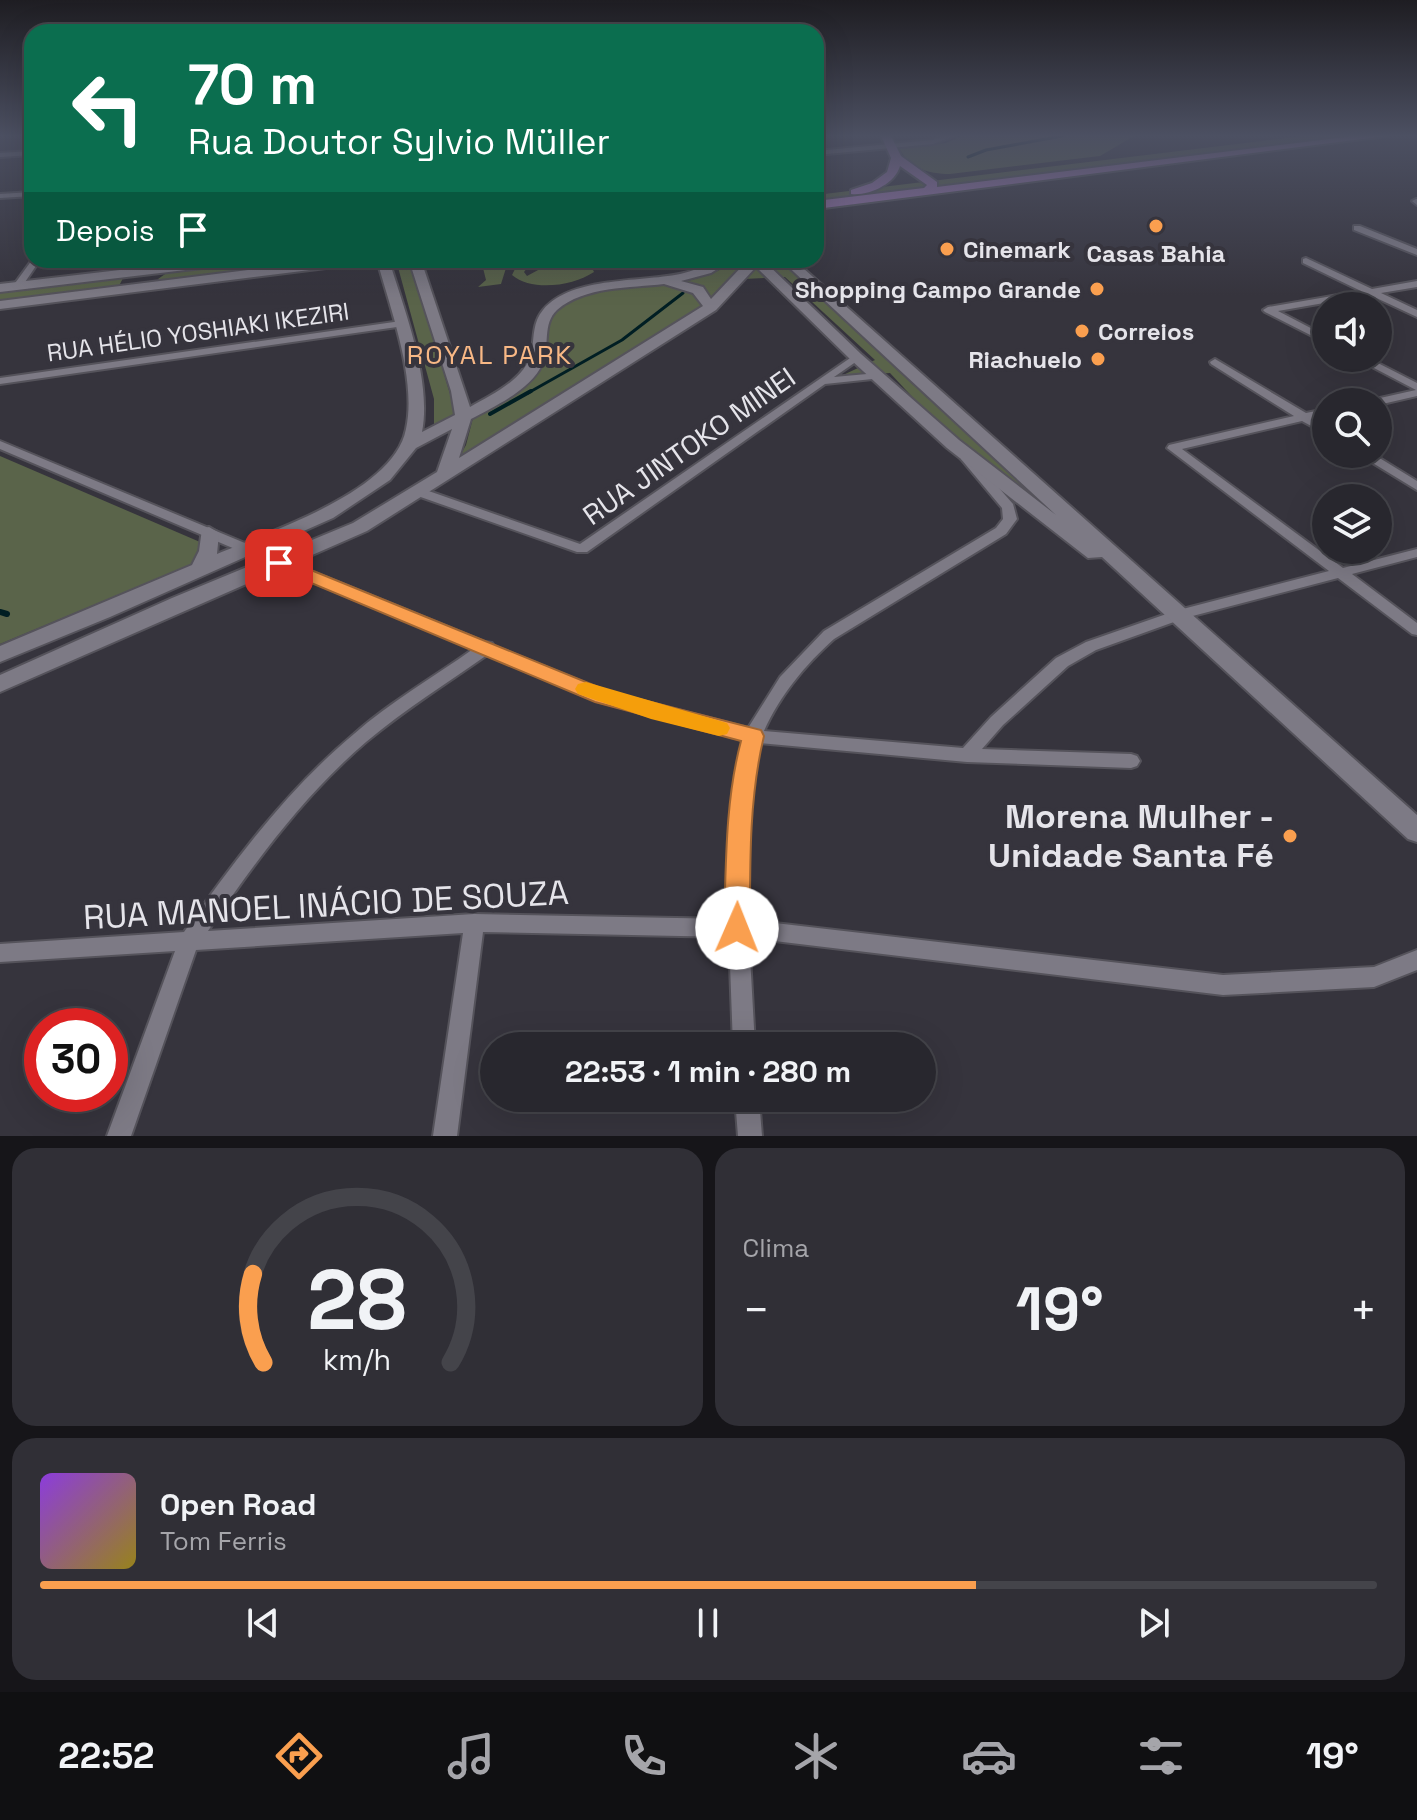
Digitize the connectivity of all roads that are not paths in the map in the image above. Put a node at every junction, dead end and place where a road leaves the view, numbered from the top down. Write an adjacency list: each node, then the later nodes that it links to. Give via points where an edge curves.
1 (845, 189): 4 (main road)
2 (864, 189): 8 (main road)
3 (896, 189): 9 (main road)
4 (837, 190): 5 (main road)
5 (824, 191)
6 (24, 194): 7 (street)
7 (0, 196)
8 (824, 202)
9 (824, 203)
10 (1357, 228): 11 (street)
11 (1417, 252)
12 (1306, 261): 34 (street)
13 (30, 268): 29 (street)
14 (170, 268): 22 (main road)
15 (293, 268): 27 (main road)
16 (385, 268): 40 (main road)
17 (418, 268): 41 (main road)
18 (708, 268): 24 (main road)
19 (747, 268): 28 (main road)
20 (764, 268): 30 (main road)
21 (796, 268): 32 (main road)
22 (162, 269): 23 (main road); 27 (main road, via 151,280)
23 (127, 274): 29 (main road); 33 (main road, via 135,280)
24 (693, 275): 25 (main road); 28 (main road, via 701,284)
25 (651, 282): 38 (main road, via 690,286); 53 (main road, via 580,294 549,309 539,328 532,370)
26 (1417, 284): 34 (street)
27 (156, 285): 33 (main road)
28 (731, 285): 30 (main road, via 749,281); 38 (main road)
29 (18, 286): 31 (main road)
30 (783, 286): 32 (main road); 43 (main road)
31 (0, 288)
32 (817, 288): 51 (main road)
33 (123, 290): 37 (main road)
34 (1370, 292)
35 (1312, 302): 42 (street, via 1268,310)
36 (1392, 302): 39 (street)
37 (0, 305)
38 (711, 307): 61 (main road)
39 (1417, 314)
40 (401, 324): 41 (main road); 47 (street, RUA HÉLIO YOSHIAKI IKEZIRI); 59 (main road, via 418,416)
41 (437, 327): 53 (main road)
42 (1312, 333)
43 (856, 357): 46 (main road); 48 (street, RUA JINTOKO MINEI)
44 (1215, 362): 55 (street)
45 (1385, 372): 49 (street)
46 (878, 376): 48 (street, RUA JINTOKO MINEI); 52 (main road)
47 (0, 381)
48 (824, 382): 63 (street, RUA JINTOKO MINEI, via 582,549)
49 (1417, 390): 50 (street)
50 (1392, 397)
51 (950, 407): 52 (main road); 72 (main road)
52 (915, 410): 57 (main road)
53 (463, 415): 59 (main road); 61 (main road)
54 (1312, 415): 55 (street)
55 (1303, 417): 56 (street); 69 (street, via 1173,448)
56 (1312, 422)
57 (953, 444): 72 (main road); 78 (street, via 1008,507 1010,519 974,549 850,621 805,655)
58 (0, 445): 64 (street)
59 (410, 445): 65 (main road, via 352,499)
60 (1387, 468): 62 (street)
61 (445, 475): 63 (main road)
62 (1417, 486)
63 (419, 492): 67 (main road, via 360,527)
64 (209, 533): 65 (street); 68 (main road, via 209,551)
65 (247, 549): 68 (main road); 70 (main road, via 246,565)
66 (1417, 553): 69 (street)
67 (279, 563): 70 (main road); 74 (street)
68 (201, 568): 71 (main road)
69 (1340, 573): 72 (street); 73 (street)
70 (179, 603): 75 (main road)
71 (103, 612): 75 (main road, via 75,637); 76 (main road)
72 (1181, 618): 79 (street, via 1091,646 1062,662); 81 (main road)
73 (1417, 630)
74 (487, 647): 78 (street, via 603,697); 84 (street, via 362,736 311,783)
75 (68, 651): 77 (main road)
76 (0, 654)
77 (0, 684)
78 (753, 736): 79 (street); 83 (street, via 738,852)
79 (967, 755): 80 (street)
80 (1131, 761)
81 (1417, 831)
82 (474, 923): 83 (street, RUA MANOEL INÁCIO DE SOUZA); 84 (street, RUA MANOEL INÁCIO DE SOUZA); 90 (street)
83 (737, 928): 86 (street, RUA MANOEL INÁCIO DE SOUZA, via 1223,985 1374,977); 87 (street)
84 (188, 943): 85 (street, RUA MANOEL INÁCIO DE SOUZA); 89 (street)
85 (0, 953)
86 (1417, 960)
87 (743, 1032)
88 (748, 1112): 91 (street)
89 (119, 1136)
90 (445, 1136)
91 (750, 1136)

